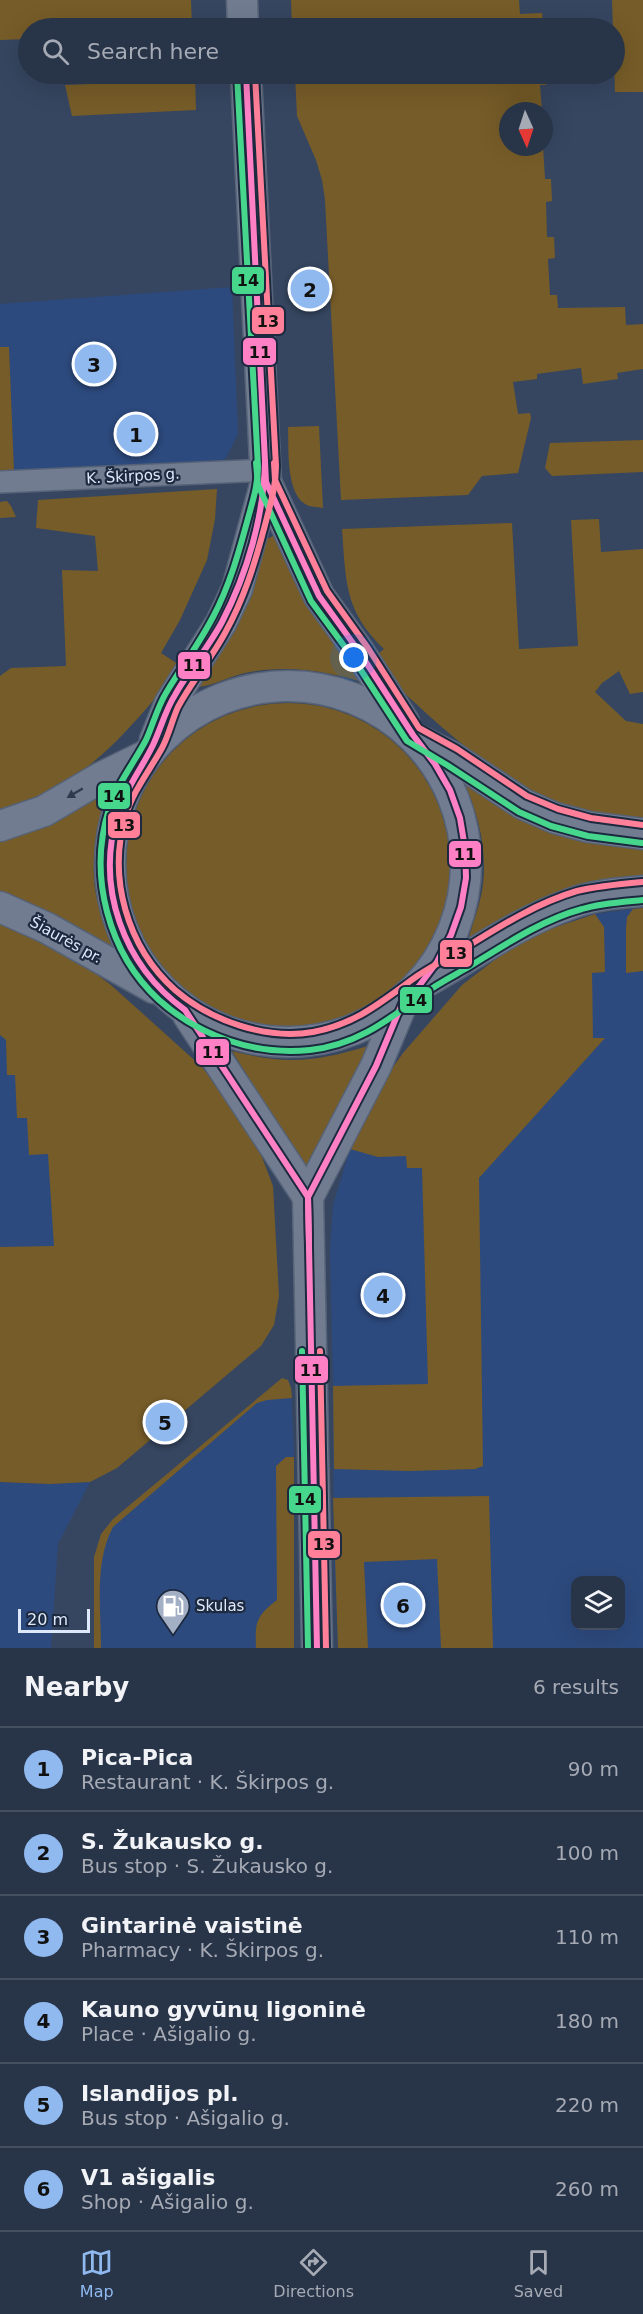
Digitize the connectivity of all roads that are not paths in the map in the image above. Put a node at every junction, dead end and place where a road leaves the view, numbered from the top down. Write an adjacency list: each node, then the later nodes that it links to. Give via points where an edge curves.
1 (242, 0): 2 (main road)
2 (243, 18)
3 (246, 84): 4 (main road)
4 (266, 476): 5 (street, K. Škirpos g.); 6 (main road, via 319,596); 7 (main road, via 237,589 221,623 170,704)
5 (0, 482)
6 (415, 737): 7 (main road, via 376,709 335,692 296,686 252,689 215,701 182,720); 9 (main road, via 523,804 555,818); 12 (main road, via 450,790 460,818 466,868 452,936)
7 (149, 751): 8 (main road, one-way to 8, via 44,811); 13 (main road, via 129,784 117,815 110,847 110,880 116,913 128,944 140,965)
8 (0, 826)
9 (643, 834)
10 (643, 891): 12 (main road, via 615,893 539,916)
11 (0, 907): 13 (main road, Šiaurės pr., via 47,928)
12 (412, 993): 13 (main road, Šiaurės pr., via 377,1019 313,1041 246,1038 214,1027); 14 (main road)
13 (173, 1001): 14 (main road)
14 (308, 1197): 15 (main road)
15 (317, 1648)

